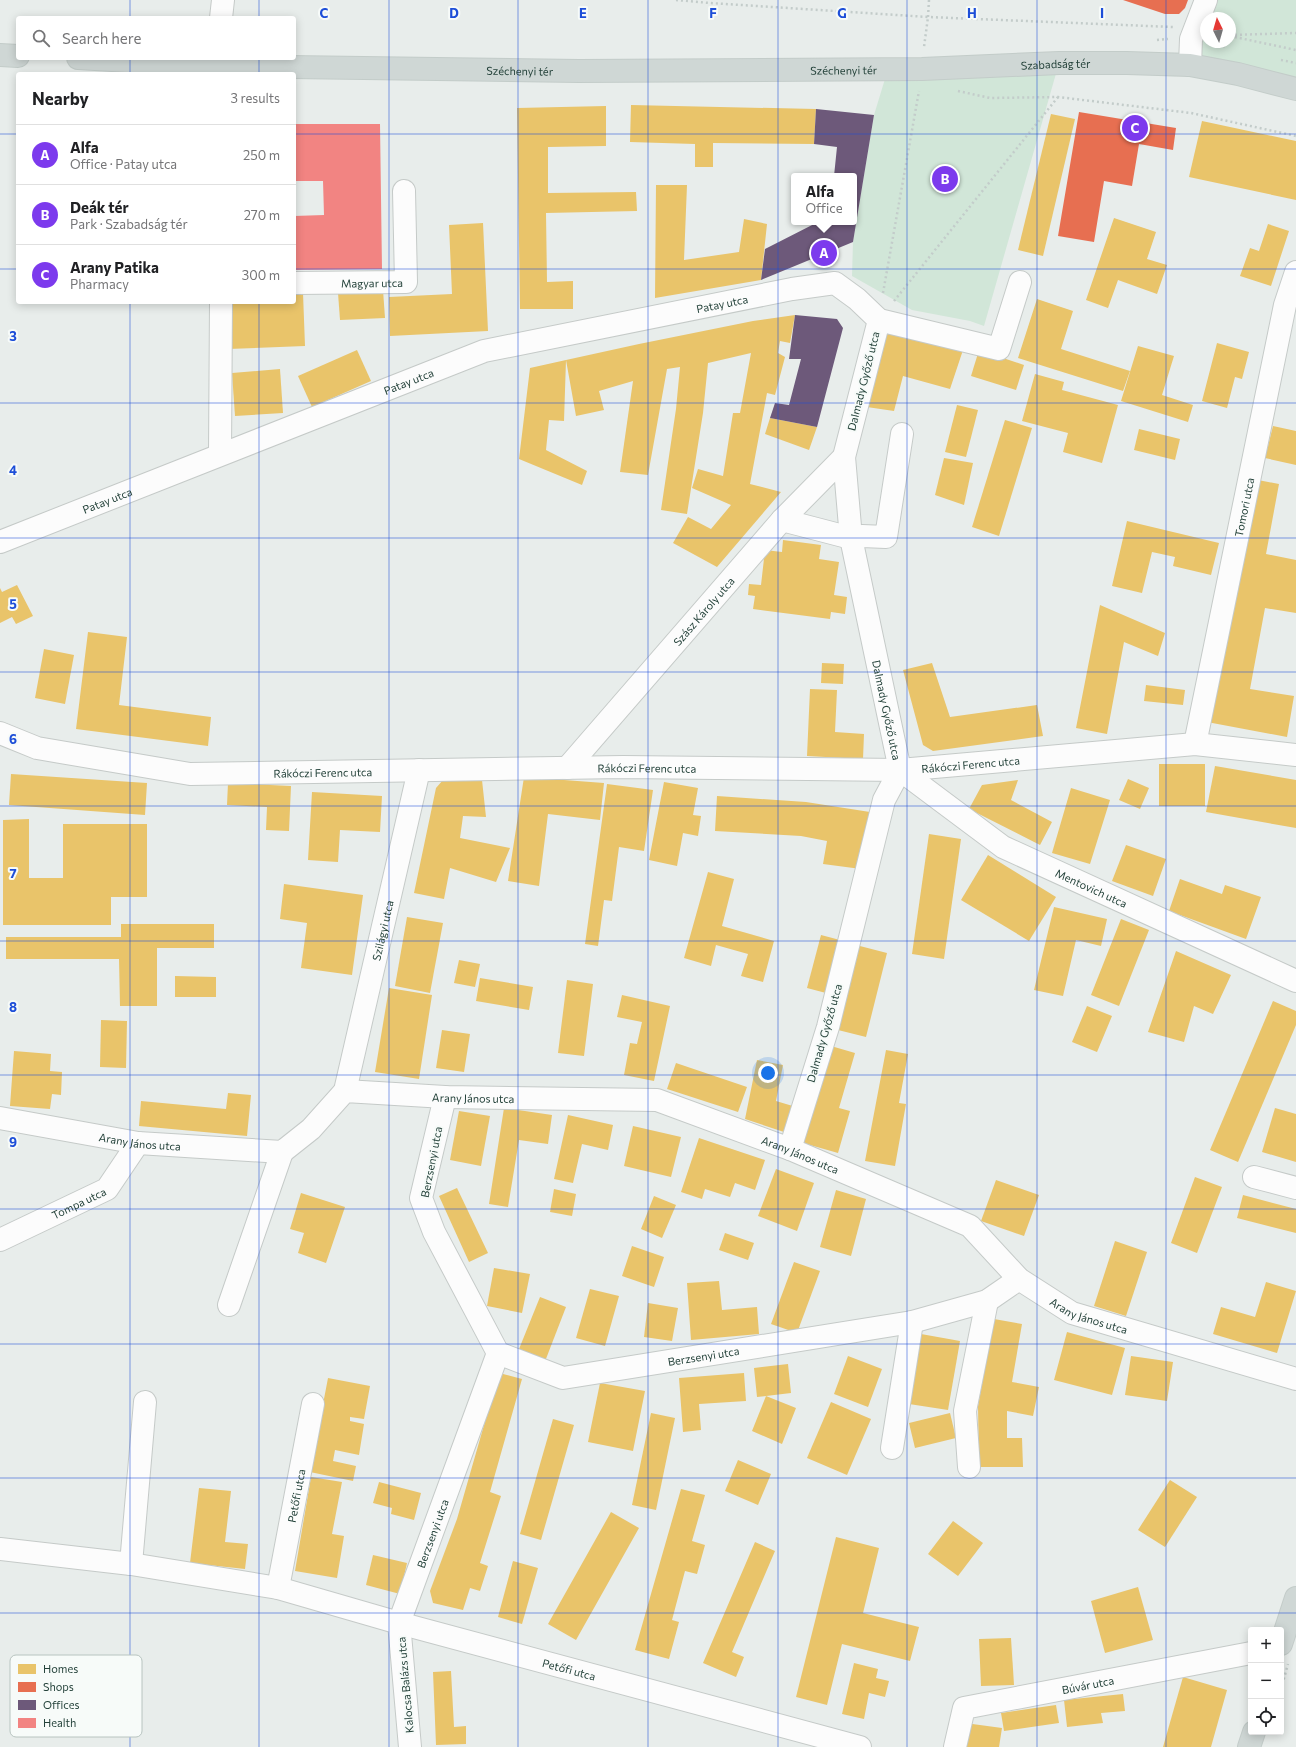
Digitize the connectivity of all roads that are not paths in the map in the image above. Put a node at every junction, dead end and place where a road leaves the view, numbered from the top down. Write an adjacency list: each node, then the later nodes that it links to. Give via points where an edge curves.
1 (223, 0): 3 (street)
2 (1206, 0): 8 (street, via 1191,39)
3 (221, 16)
4 (0, 55): 5 (main road)
5 (16, 56)
6 (923, 58): 8 (main road, Szabadság tér); 9 (main road, Széchenyi tér, via 580,71)
7 (87, 60): 10 (main road, Széchenyi tér)
8 (1190, 65): 11 (main road, Szabadság tér)
9 (215, 66): 10 (main road, Széchenyi tér)
10 (117, 67)
11 (1296, 89)
12 (404, 191): 15 (street, Magyar utca, via 406,282)
13 (1296, 272): 26 (street, Tomori utca, via 1285,305)
14 (1020, 282): 18 (street, via 999,349)
15 (296, 283)
16 (835, 283): 18 (street, Dalmady Győző utca, via 857,299); 20 (street, Patay utca, via 792,289 484,350)
17 (221, 304): 20 (street)
18 (878, 320): 21 (street, Dalmady Győző utca)
19 (902, 434): 23 (street, via 886,537)
20 (220, 454): 24 (street, Patay utca)
21 (844, 457): 22 (street, Szász Károly utca); 23 (street, Dalmady Győző utca)
22 (782, 520): 23 (street); 28 (street, Szász Károly utca)
23 (850, 538): 30 (street, Dalmady Győző utca)
24 (0, 542)
25 (0, 733): 29 (street, Rákóczi Ferenc utca, via 37,748 190,774)
26 (1195, 744): 27 (street, Rákóczi Ferenc utca); 30 (street, Rákóczi Ferenc utca)
27 (1296, 755)
28 (567, 768): 29 (street, Rákóczi Ferenc utca); 30 (street, Rákóczi Ferenc utca)
29 (419, 770): 32 (street, Szilágyi utca)
30 (900, 770): 31 (street, Mentovich utca, via 1003,847); 36 (street, Dalmady Győző utca, via 884,800 828,1027)
31 (1296, 981)
32 (345, 1091): 33 (street, Arany János utca); 37 (street, via 311,1129)
33 (445, 1097): 36 (street, Arany János utca, via 657,1100); 45 (street, Berzsenyi utca, via 421,1198 434,1232)
34 (0, 1118): 35 (street, Arany János utca)
35 (138, 1143): 37 (street, Arany János utca); 40 (street, Tompa utca, via 107,1189)
36 (790, 1149): 41 (street, Arany János utca, via 970,1226)
37 (282, 1152): 43 (street)
38 (1254, 1177): 39 (street)
39 (1296, 1188)
40 (0, 1240)
41 (1019, 1279): 42 (street, Berzsenyi utca); 46 (street, Arany János utca, via 1072,1313)
42 (987, 1301): 44 (street, Berzsenyi utca); 50 (street, via 965,1411)
43 (229, 1306)
44 (912, 1322): 45 (street, Berzsenyi utca, via 563,1378); 49 (street)
45 (498, 1353): 55 (street, Berzsenyi utca)
46 (1296, 1379)
47 (145, 1402): 52 (street)
48 (313, 1404): 53 (street, Petőfi utca)
49 (892, 1448)
50 (969, 1467)
51 (0, 1549): 52 (street, Petőfi utca)
52 (131, 1564): 53 (street, Petőfi utca)
53 (278, 1588): 55 (street, Petőfi utca)
54 (1296, 1598): 56 (main road)
55 (399, 1623): 59 (street, Kalocsa Balázs utca); 60 (street, Petőfi utca)
56 (1284, 1635)
57 (1248, 1654): 61 (street, Búvár utca, via 964,1708)
58 (1253, 1735): 62 (main road)
59 (410, 1747)
60 (860, 1747)
61 (955, 1747)
62 (1250, 1747)

